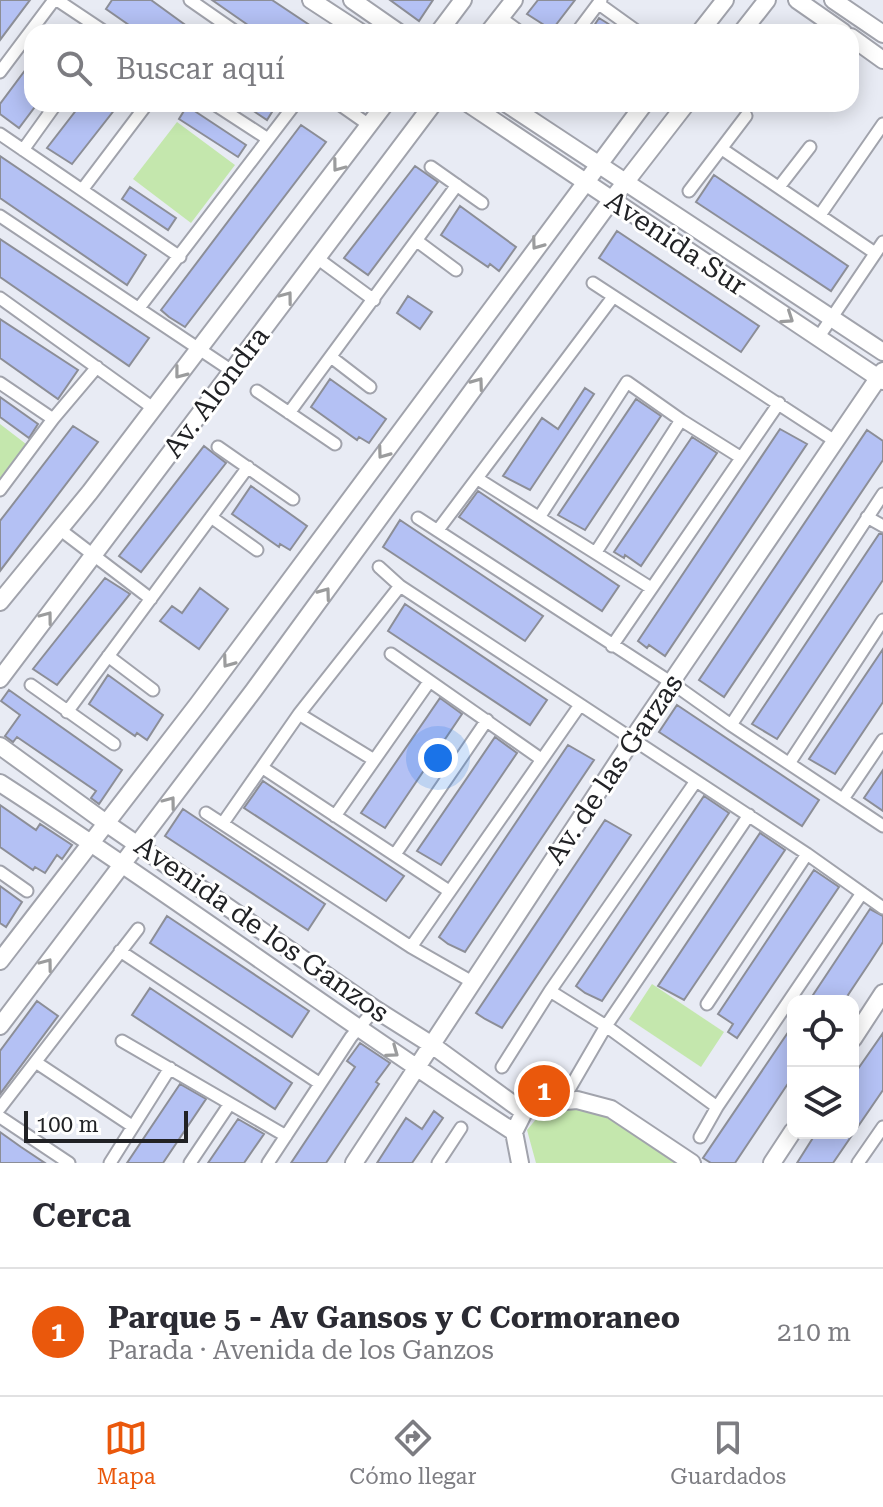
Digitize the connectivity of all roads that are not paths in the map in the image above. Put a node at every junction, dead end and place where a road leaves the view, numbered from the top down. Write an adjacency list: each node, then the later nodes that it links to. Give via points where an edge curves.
1 (56, 0): 12 (street); 13 (street)
2 (190, 0): 14 (street)
3 (311, 0): 15 (main road)
4 (352, 0): 16 (main road)
5 (463, 0): 17 (main road)
6 (514, 0): 18 (main road)
7 (725, 0): 21 (main road)
8 (767, 0): 22 (main road)
9 (797, 0): 23 (main road)
10 (833, 0): 24 (main road)
11 (600, 2): 19 (street); 20 (street)
12 (37, 24)
13 (93, 24)
14 (224, 24)
15 (348, 24)
16 (386, 24)
17 (445, 24)
18 (510, 24)
19 (583, 24)
20 (628, 24)
21 (706, 24)
22 (748, 24)
23 (832, 24)
24 (883, 34)
25 (24, 41): 28 (street)
26 (859, 43): 27 (main road)
27 (883, 60)
28 (0, 72)
29 (50, 112): 47 (street)
30 (141, 112): 54 (street)
31 (226, 112): 44 (street)
32 (289, 112): 44 (street)
33 (350, 112): 41 (street)
34 (376, 112): 41 (main road, Av. Alondra)
35 (427, 112): 64 (main road, Av. Alondra)
36 (481, 112): 50 (main road, Avenida Sur)
37 (519, 112): 48 (main road, Avenida Sur)
38 (638, 112): 48 (main road)
39 (680, 112): 51 (main road)
40 (746, 116): 46 (street)
41 (364, 122): 73 (main road, Av. Alondra, one-way to 73)
42 (883, 124): 58 (street)
43 (0, 134): 47 (street)
44 (268, 139): 63 (street)
45 (810, 147): 53 (street)
46 (722, 149): 53 (street); 55 (street)
47 (23, 150): 54 (street)
48 (597, 163): 50 (main road); 51 (main road, Avenida Sur)
49 (431, 167): 52 (street)
50 (584, 181): 56 (main road, Avenida Sur); 139 (main road, one-way to 139)
51 (626, 181): 56 (main road); 71 (main road, Avenida Sur)
52 (457, 185): 57 (street); 60 (street)
53 (779, 187): 58 (street)
54 (82, 190): 63 (street)
55 (689, 191)
56 (612, 200): 72 (main road, Avenida Sur, one-way to 72); 143 (main road, one-way to 56)
57 (482, 203)
58 (820, 215): 62 (street)
59 (0, 216): 70 (street)
60 (417, 241): 65 (street); 69 (street)
61 (883, 242): 62 (street)
62 (875, 253): 71 (street)
63 (180, 257): 70 (street)
64 (317, 258): 69 (street); 77 (main road, Av. Alondra, one-way to 64)
65 (456, 270)
66 (593, 283): 67 (street)
67 (613, 297): 82 (street); 92 (street)
68 (0, 298): 76 (street)
69 (374, 300): 75 (street)
70 (139, 308): 73 (street)
71 (833, 314): 72 (street); 74 (main road, Avenida Sur)
72 (818, 338): 78 (main road, Avenida Sur)
73 (193, 344): 77 (street); 83 (main road, Av. Alondra, one-way to 83)
74 (883, 352)
75 (331, 357): 80 (street); 84 (street)
76 (97, 367): 83 (street); 85 (street)
77 (232, 371): 105 (main road, Av. Alondra)
78 (881, 377): 87 (main road, Av. de las Garzas)
79 (0, 383): 85 (street)
80 (370, 387)
81 (257, 391): 84 (street)
82 (779, 403): 87 (street); 90 (street)
83 (148, 405): 101 (main road, Av. Alondra, via 90,492)
84 (289, 413): 88 (street)
85 (53, 419): 93 (street)
86 (681, 420): 90 (street); 96 (street, via 627,382); 104 (street)
87 (828, 437): 118 (main road, Av. de las Garzas)
88 (335, 444)
89 (218, 447): 91 (street)
90 (740, 457): 108 (street)
91 (248, 467): 95 (street); 97 (street)
92 (478, 479): 96 (street); 102 (street)
93 (0, 490)
94 (883, 494): 98 (street)
95 (293, 499)
96 (540, 516): 104 (street)
97 (211, 517): 103 (street); 109 (street)
98 (867, 517): 100 (street); 124 (street)
99 (418, 518): 102 (street)
100 (883, 526)
101 (58, 528): 105 (street); 110 (main road, Av. Alondra)
102 (438, 530): 112 (street)
103 (257, 550)
104 (596, 552): 108 (street)
105 (97, 558): 109 (street); 115 (main road, Av. Alondra, one-way to 105)
106 (379, 567): 107 (street)
107 (400, 586): 120 (street); 122 (street)
108 (651, 588): 112 (street)
109 (151, 599): 114 (street)
110 (0, 602)
111 (883, 620): 131 (street)
112 (612, 646): 118 (street)
113 (391, 654): 116 (street)
114 (108, 656): 119 (street); 121 (street)
115 (0, 679)
116 (429, 682): 123 (street); 130 (street)
117 (31, 685): 121 (street)
118 (677, 687): 124 (street); 125 (main road, Av. de las Garzas)
119 (153, 690)
120 (580, 705): 125 (street); 129 (street)
121 (67, 712): 127 (street)
122 (299, 714): 130 (street); 132 (street)
123 (487, 720): 129 (street); 144 (street)
124 (731, 725): 131 (street)
125 (627, 737): 133 (street); 156 (main road, Av. de las Garzas)
126 (883, 740): 135 (street)
127 (114, 744)
128 (0, 746): 139 (main road, Avenida de los Ganzos)
129 (541, 759): 149 (street)
130 (374, 760): 138 (street)
131 (790, 762): 135 (street)
132 (263, 768): 138 (street); 140 (street)
133 (696, 781): 137 (street); 157 (street)
134 (0, 783): 142 (main road, Avenida de los Ganzos)
135 (843, 799): 141 (street)
136 (206, 813): 140 (street)
137 (749, 815): 145 (street); 162 (street)
138 (335, 816): 144 (street)
139 (106, 823): 142 (main road); 143 (main road, Avenida de los Ganzos)
140 (223, 823): 153 (street)
141 (883, 826)
142 (91, 842): 146 (main road, Avenida de los Ganzos); 155 (main road)
143 (139, 844): 146 (main road); 160 (main road, Avenida de los Ganzos)
144 (396, 853): 149 (street)
145 (807, 854): 150 (street); 159 (street)
146 (122, 863): 161 (main road, one-way to 146); 163 (main road, Avenida de los Ganzos)
147 (0, 872): 148 (street)
148 (27, 891)
149 (449, 891): 153 (street)
150 (862, 893): 151 (street); 174 (street)
151 (883, 908)
152 (138, 929): 154 (street)
153 (411, 947): 156 (street)
154 (120, 951): 167 (street); 171 (street)
155 (0, 961)
156 (467, 980): 166 (main road, Av. de las Garzas)
157 (550, 991): 162 (street); 168 (street)
158 (883, 993): 164 (main road)
159 (707, 1004)
160 (375, 1009): 163 (street); 166 (main road, Avenida de los Ganzos)
161 (0, 1026)
162 (606, 1026): 172 (street); 174 (street)
163 (359, 1027): 170 (main road, Avenida de los Ganzos, one-way to 170); 171 (street)
164 (859, 1030)
165 (122, 1041): 169 (street)
166 (432, 1045): 170 (main road, Av. de las Garzas); 176 (main road, Avenida de los Ganzos)
167 (37, 1063): 175 (street); 178 (street)
168 (502, 1067)
169 (170, 1068): 173 (street); 178 (street)
170 (417, 1069): 181 (main road, Avenida de los Ganzos); 189 (main road, Av. de las Garzas)
171 (319, 1083): 182 (street)
172 (563, 1100): 176 (main road); 192 (main road, via 611,1109)
173 (229, 1105): 182 (street); 187 (street)
174 (717, 1107): 183 (street)
175 (0, 1108)
176 (524, 1112): 181 (main road)
177 (0, 1117): 185 (street)
178 (132, 1126): 186 (street)
179 (883, 1127): 194 (street)
180 (461, 1128): 190 (street)
181 (514, 1132): 191 (main road)
182 (286, 1136): 188 (street)
183 (700, 1137)
184 (788, 1139): 193 (main road)
185 (69, 1163)
186 (110, 1163)
187 (190, 1163)
188 (268, 1163)
189 (354, 1163)
190 (438, 1163)
191 (520, 1163)
192 (692, 1163)
193 (772, 1163)
194 (858, 1163)

